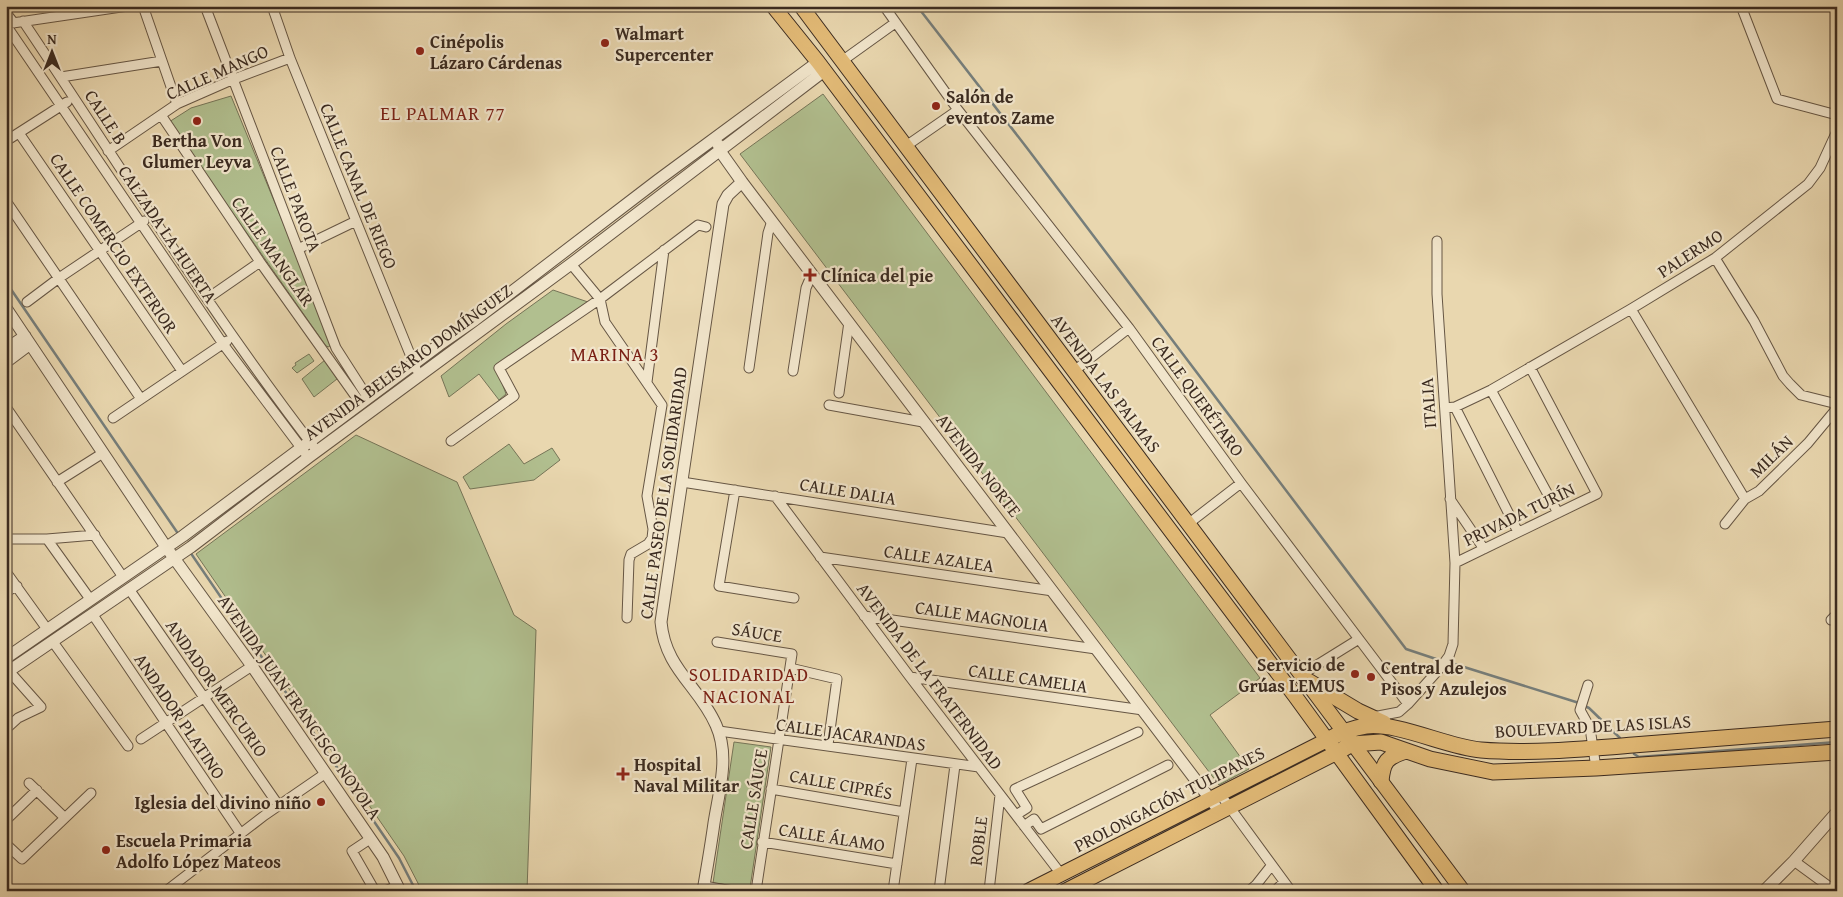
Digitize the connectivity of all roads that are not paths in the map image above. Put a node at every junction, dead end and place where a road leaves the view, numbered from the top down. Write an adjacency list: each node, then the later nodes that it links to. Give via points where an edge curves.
1 (128, 6): 10 (street)
2 (143, 6): 13 (street)
3 (205, 6): 17 (street, CALLE PAROTA)
4 (272, 6): 12 (street, CALLE CANAL DE RIEGO)
5 (773, 6): 15 (main road)
6 (801, 6): 14 (main road, AVENIDA LAS PALMAS)
7 (884, 6): 11 (street, CALLE QUERÉTARO)
8 (1741, 6): 24 (street, via 1777,99)
9 (6, 12): 10 (street, CALZADA LA HUERTA)
10 (12, 23): 16 (street, CALLE B); 22 (street, CALZADA LA HUERTA)
11 (895, 23): 14 (street); 23 (street, CALLE QUERÉTARO)
12 (290, 58): 17 (street, CALLE MANGO); 37 (street, CALLE CANAL DE RIEGO)
13 (162, 61): 16 (street); 21 (street)
14 (842, 61): 30 (main road, AVENIDA LAS PALMAS)
15 (821, 67): 18 (street, AVENIDA BELISARIO DOMÍNGUEZ); 20 (street, AVENIDA BELISARIO DOMÍNGUEZ); 146 (main road)
16 (61, 77): 19 (street, CALLE B)
17 (234, 79): 21 (street, CALLE MANGO); 41 (street, CALLE PAROTA)
18 (782, 87): 20 (street); 28 (street, AVENIDA BELISARIO DOMÍNGUEZ)
19 (73, 97): 22 (street); 31 (street, CALLE B)
20 (790, 97): 32 (street, AVENIDA BELISARIO DOMÍNGUEZ)
21 (177, 104): 25 (street, CALLE MANGO)
22 (62, 105): 27 (street); 38 (street, CALZADA LA HUERTA)
23 (958, 110): 30 (street); 55 (street, CALLE QUERÉTARO)
24 (1837, 114)
25 (161, 115): 31 (street, CALLE MANGO); 45 (street, CALLE MANGLAR)
26 (1837, 131): 44 (street, PALERMO, via 1820,168 1808,184)
27 (19, 133): 29 (street); 43 (street, CALLE COMERCIO EXTERIOR)
28 (717, 137): 32 (street, AVENIDA NORTE); 63 (street, AVENIDA BELISARIO DOMÍNGUEZ)
29 (6, 141)
30 (906, 146): 67 (main road, AVENIDA LAS PALMAS)
31 (108, 151): 35 (street, CALLE B)
32 (720, 151): 33 (street, AVENIDA NORTE); 46 (street, AVENIDA BELISARIO DOMÍNGUEZ)
33 (742, 182): 36 (street, AVENIDA NORTE); 87 (street, CALLE PASEO DE LA SOLIDARIDAD, via 722,204)
34 (6, 201): 48 (street)
35 (151, 216): 38 (street); 49 (street, CALLE B)
36 (772, 221): 47 (street, AVENIDA NORTE); 65 (street)
37 (356, 222): 41 (street); 63 (street, CALLE CANAL DE RIEGO)
38 (141, 223): 43 (street); 58 (street, CALZADA LA HUERTA)
39 (706, 227): 42 (street, via 698,225)
40 (1437, 241): 79 (street, ITALIA, via 1437,294)
41 (298, 249): 59 (street, CALLE PAROTA)
42 (664, 250): 50 (street); 70 (street)
43 (99, 251): 48 (street); 68 (street, CALLE COMERCIO EXTERIOR)
44 (1715, 258): 53 (street, PALERMO); 76 (street, via 1754,320 1783,376 1802,395)
45 (260, 262): 49 (street); 61 (street, CALLE MANGLAR)
46 (571, 264): 50 (street); 69 (street, AVENIDA BELISARIO DOMÍNGUEZ)
47 (812, 274): 54 (street, AVENIDA NORTE); 66 (street, via 806,288)
48 (59, 278): 51 (street); 73 (street)
49 (208, 298): 56 (street, CALLE B)
50 (600, 299): 70 (street, via 605,322); 82 (street, via 499,368 514,396)
51 (27, 302)
52 (6, 308): 57 (street)
53 (1631, 309): 64 (street, PALERMO); 92 (street)
54 (849, 322): 72 (street); 81 (street, AVENIDA NORTE)
55 (1129, 328): 67 (street); 88 (street, CALLE QUERÉTARO)
56 (234, 336): 58 (street); 83 (street, CALLE B)
57 (28, 340): 60 (street); 62 (street); 84 (street, AVENIDA JUAN FRANCISCO NOYOLA)
58 (223, 344): 68 (street); 83 (street, CALZADA LA HUERTA)
59 (336, 348): 61 (street); 74 (street, CALLE PAROTA)
60 (6, 349)
61 (327, 354): 74 (street, CALLE MANGLAR)
62 (6, 362)
63 (414, 364): 69 (street, CALLE CANAL DE RIEGO); 74 (street, AVENIDA BELISARIO DOMÍNGUEZ)
64 (1530, 367): 71 (street, PALERMO); 93 (street, PRIVADA TURÍN, via 1596,494)
65 (749, 368)
66 (793, 371)
67 (1074, 371): 94 (main road, AVENIDA LAS PALMAS)
68 (182, 372): 73 (street)
69 (419, 376): 85 (street, AVENIDA BELISARIO DOMÍNGUEZ)
70 (647, 382): 118 (street, via 662,405 647,496 652,538 631,554 629,560)
71 (1491, 390): 78 (street, PALERMO); 93 (street)
72 (839, 393)
73 (141, 399): 80 (street)
74 (365, 401): 83 (street, AVENIDA BELISARIO DOMÍNGUEZ)
75 (829, 405): 81 (street)
76 (1837, 406): 92 (street, MILÁN, via 1808,443 1759,491)
77 (6, 407): 86 (street)
78 (1455, 407): 79 (street, PALERMO); 97 (street)
79 (1445, 408): 91 (street, ITALIA)
80 (113, 418)
81 (923, 422): 98 (street, AVENIDA NORTE)
82 (451, 441)
83 (305, 444): 85 (street, CALZADA LA HUERTA); 96 (street, AVENIDA BELISARIO DOMÍNGUEZ)
84 (103, 453): 86 (street); 103 (street, AVENIDA JUAN FRANCISCO NOYOLA)
85 (313, 454): 100 (street, AVENIDA BELISARIO DOMÍNGUEZ)
86 (58, 482): 99 (street)
87 (682, 482): 89 (street, CALLE DALIA); 140 (street, CALLE PASEO DE LA SOLIDARIDAD, via 662,613 663,635 672,660 708,709)
88 (1241, 483): 94 (street); 120 (street, CALLE QUERÉTARO)
89 (735, 490): 90 (street, CALLE DALIA); 114 (street, via 719,586)
90 (775, 496): 98 (street, CALLE DALIA); 106 (street, AVENIDA DE LA FRATERNIDAD)
91 (1450, 498): 104 (street); 107 (street, ITALIA)
92 (1745, 499): 95 (street, MILÁN)
93 (1558, 513): 97 (street, PRIVADA TURÍN)
94 (1188, 524): 129 (main road, AVENIDA LAS PALMAS)
95 (1725, 524)
96 (195, 526): 100 (street); 103 (street, AVENIDA BELISARIO DOMÍNGUEZ)
97 (1518, 532): 104 (street, PRIVADA TURÍN)
98 (1008, 533): 112 (street, AVENIDA NORTE)
99 (96, 534): 102 (street); 109 (street)
100 (203, 538): 105 (street, AVENIDA BELISARIO DOMÍNGUEZ)
101 (6, 539): 102 (street)
102 (47, 540): 115 (street)
103 (174, 541): 105 (street, AVENIDA JUAN FRANCISCO NOYOLA); 109 (street, AVENIDA BELISARIO DOMÍNGUEZ)
104 (1484, 549): 107 (street, PRIVADA TURÍN)
105 (183, 552): 111 (street, AVENIDA BELISARIO DOMÍNGUEZ); 126 (street, AVENIDA JUAN FRANCISCO NOYOLA)
106 (820, 557): 112 (street, CALLE AZALEA); 117 (street, AVENIDA DE LA FRATERNIDAD)
107 (1455, 563): 133 (street, ITALIA, via 1453,644 1441,667)
108 (6, 572): 110 (street)
109 (123, 577): 115 (street, AVENIDA BELISARIO DOMÍNGUEZ)
110 (17, 586): 113 (street); 119 (street)
111 (129, 589): 116 (street, AVENIDA BELISARIO DOMÍNGUEZ); 132 (street, ANDADOR MERCURIO)
112 (1053, 591): 123 (street, AVENIDA NORTE)
113 (6, 592)
114 (794, 598)
115 (90, 599): 119 (street, AVENIDA BELISARIO DOMÍNGUEZ)
116 (93, 615): 121 (street, AVENIDA BELISARIO DOMÍNGUEZ); 137 (street, ANDADOR PLATINO)
117 (864, 616): 123 (street, CALLE MAGNOLIA); 130 (street, AVENIDA DE LA FRATERNIDAD)
118 (627, 618)
119 (48, 629): 125 (street, AVENIDA BELISARIO DOMÍNGUEZ)
120 (1359, 640): 129 (street); 133 (street, CALLE QUERÉTARO)
121 (54, 642): 128 (street, AVENIDA BELISARIO DOMÍNGUEZ); 149 (street)
122 (717, 642): 124 (street, SÁUCE)
123 (1096, 649): 134 (street, AVENIDA NORTE)
124 (792, 654): 127 (street, CALLE SÁUCE)
125 (6, 658)
126 (252, 666): 132 (street); 160 (street, AVENIDA JUAN FRANCISCO NOYOLA)
127 (790, 668): 145 (street, CALLE SÁUCE); 148 (street, via 837,678)
128 (8, 672): 138 (street, via 41,707 18,718)
129 (1302, 676): 136 (highway); 143 (main road, AVENIDA LAS PALMAS)
130 (910, 678): 134 (street, CALLE CAMELIA); 158 (street, AVENIDA DE LA FRATERNIDAD)
131 (1588, 685): 150 (street, via 1580,710 1590,728)
132 (204, 697): 137 (street); 168 (street, ANDADOR MERCURIO)
133 (1408, 704): 135 (street)
134 (1143, 710): 167 (street, AVENIDA NORTE)
135 (1399, 712): 136 (street); 141 (street)
136 (1370, 718): 141 (highway)
137 (165, 723): 144 (street); 178 (street, ANDADOR PLATINO)
138 (6, 729)
139 (1837, 729): 150 (highway, BOULEVARD DE LAS ISLAS)
140 (719, 731): 145 (street, CALLE JACARANDAS); 190 (street, CALLE PASEO DE LA SOLIDARIDAD, via 723,768)
141 (1404, 731): 143 (highway, BOULEVARD DE LAS ISLAS, via 1368,726); 147 (highway, BOULEVARD DE LAS ISLAS)
142 (1138, 732): 169 (street, via 1015,789)
143 (1348, 738): 146 (highway, BOULEVARD DE LAS ISLAS); 151 (highway, BOULEVARD DE LAS ISLAS, via 1381,742); 153 (highway); 161 (main road, AVENIDA LAS PALMAS)
144 (141, 739)
145 (779, 740): 148 (street, CALLE JACARANDAS); 163 (street, CALLE SÁUCE)
146 (1327, 740): 153 (main road); 167 (main road, PROLONGACIÓN TULIPANES)
147 (1435, 740): 150 (highway, BOULEVARD DE LAS ISLAS, via 1480,750); 155 (highway)
148 (828, 745): 154 (street, CALLE JACARANDAS)
149 (128, 746)
150 (1594, 748): 159 (street)
151 (1406, 751): 155 (highway, BOULEVARD DE LAS ISLAS); 161 (highway, via 1387,760 1382,768)
152 (1837, 752): 159 (highway, BOULEVARD DE LAS ISLAS)
153 (1336, 753): 170 (main road, PROLONGACIÓN TULIPANES); 204 (main road)
154 (912, 759): 156 (street, CALLE JACARANDAS); 171 (street)
155 (1430, 759): 159 (highway, BOULEVARD DE LAS ISLAS, via 1493,772)
156 (955, 765): 158 (street, CALLE JACARANDAS); 197 (street)
157 (1168, 765): 175 (street, via 1041,829)
158 (979, 767): 166 (street, AVENIDA DE LA FRATERNIDAD)
159 (1596, 768)
160 (326, 774): 168 (street); 180 (street, AVENIDA JUAN FRANCISCO NOYOLA)
161 (1382, 781): 205 (main road, AVENIDA LAS PALMAS)
162 (29, 783): 164 (street)
163 (771, 789): 171 (street, CALLE CIPRÉS); 181 (street, CALLE SÁUCE)
164 (37, 790): 174 (street); 176 (street)
165 (91, 793): 174 (street)
166 (1000, 795): 173 (street, AVENIDA DE LA FRATERNIDAD); 198 (street, ROBLE)
167 (1215, 796): 170 (street, AVENIDA NORTE); 179 (main road, PROLONGACIÓN TULIPANES)
168 (279, 806): 178 (street)
169 (1028, 808): 173 (street); 175 (street)
170 (1224, 809): 183 (main road, PROLONGACIÓN TULIPANES); 186 (street)
171 (904, 812): 185 (street)
172 (1837, 812): 184 (street)
173 (1016, 815): 177 (street, AVENIDA DE LA FRATERNIDAD)
174 (64, 817): 182 (street, via 22,859)
175 (1034, 819): 177 (street)
176 (6, 820)
177 (1024, 826): 187 (street, AVENIDA DE LA FRATERNIDAD)
178 (241, 834): 191 (street)
179 (1136, 837): 183 (main road); 187 (main road, PROLONGACIÓN TULIPANES)
180 (370, 838): 189 (street, AVENIDA JUAN FRANCISCO NOYOLA); 192 (street, via 352,851)
181 (762, 842): 185 (street, CALLE ÁLAMO); 195 (street, CALLE SÁUCE)
182 (6, 844)
183 (1144, 850): 200 (main road, PROLONGACIÓN TULIPANES)
184 (1794, 860): 206 (street); 207 (street)
185 (897, 864): 196 (street)
186 (1271, 866): 188 (street); 201 (street)
187 (1061, 874): 199 (main road, PROLONGACIÓN TULIPANES)
188 (1284, 882): 202 (street); 203 (street)
189 (399, 888): 193 (street)
190 (704, 888): 194 (street)
191 (166, 891)
192 (376, 891)
193 (386, 891)
194 (732, 891)
195 (756, 891)
196 (893, 891)
197 (938, 891)
198 (989, 891)
199 (1028, 891)
200 (1065, 891)
201 (1249, 891)
202 (1275, 891)
203 (1291, 891)
204 (1437, 891)
205 (1463, 891)
206 (1764, 891)
207 (1835, 891)

